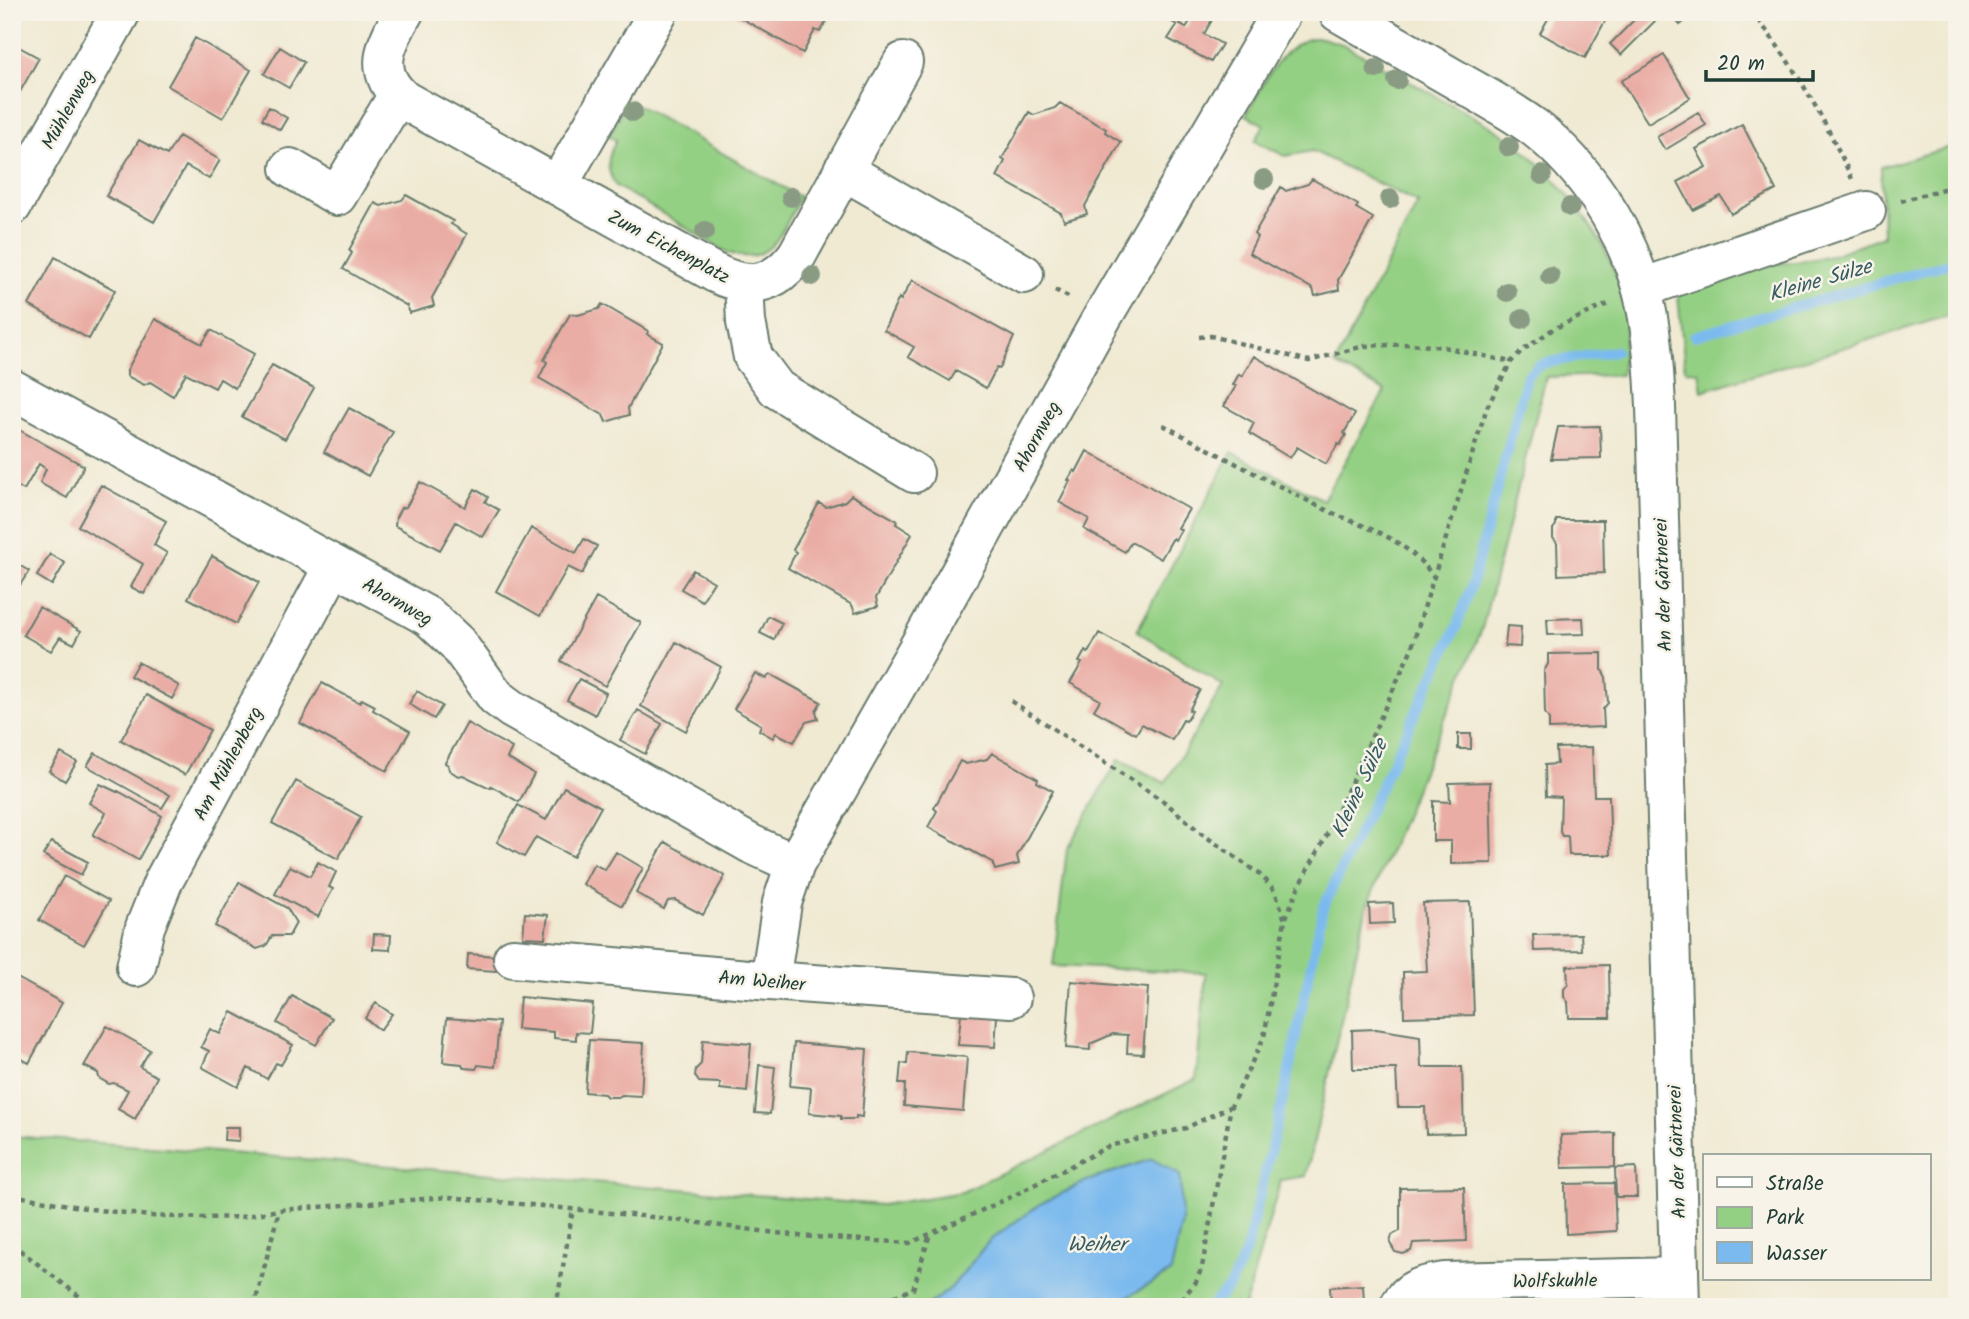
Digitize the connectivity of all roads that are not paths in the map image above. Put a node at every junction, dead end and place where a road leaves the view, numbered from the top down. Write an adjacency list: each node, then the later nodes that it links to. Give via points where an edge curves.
1 (121, 12): 11 (street, Mühlenweg)
2 (404, 12): 7 (street, via 384,57 385,75)
3 (658, 12): 10 (street)
4 (1282, 12): 19 (street, Ahornweg, via 1103,316)
5 (1338, 12): 15 (street, An der Gärtnerei, via 1516,114 1550,141 1603,205 1623,238)
6 (903, 62): 9 (street, Zum Eichenplatz)
7 (398, 95): 8 (street, via 337,196); 10 (street, Zum Eichenplatz)
8 (290, 168)
9 (844, 170): 13 (street); 14 (street, Zum Eichenplatz, via 791,263 772,279)
10 (558, 185): 14 (street, Zum Eichenplatz, via 715,273)
11 (12, 206)
12 (1866, 211): 15 (street)
13 (1024, 274)
14 (744, 283): 17 (street, via 753,356 777,389)
15 (1642, 288): 24 (street, An der Gärtnerei, via 1657,419)
16 (12, 389): 18 (street, Ahornweg)
17 (914, 473)
18 (334, 565): 19 (street, Ahornweg, via 441,627 496,697 512,709); 21 (street, Am Mühlenberg, via 163,882 145,927)
19 (794, 864): 22 (street, Ahornweg, via 782,903)
20 (513, 958): 22 (street, Am Weiher)
21 (136, 967)
22 (770, 981): 23 (street, Am Weiher)
23 (1011, 998)
24 (1679, 1292): 25 (street, Wolfskuhle, via 1435,1283 1413,1290)
25 (1399, 1307)

